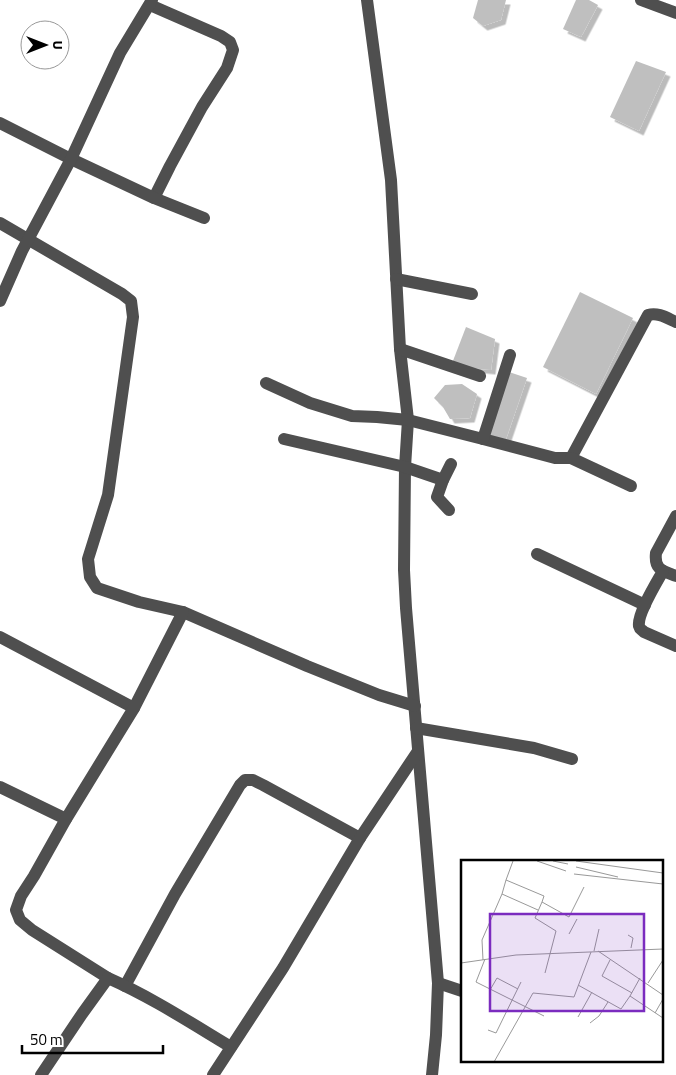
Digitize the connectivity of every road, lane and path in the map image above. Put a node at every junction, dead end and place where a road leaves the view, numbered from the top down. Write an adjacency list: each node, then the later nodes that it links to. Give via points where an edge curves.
1 (367, 0): 11 (street, via 391,180)
2 (641, 0): 4 (street)
3 (151, 2): 6 (street, via 120,52); 7 (street, via 221,36 230,42 233,50 227,68 202,107)
4 (676, 13)
5 (0, 123): 6 (street)
6 (71, 159): 7 (street); 10 (street)
7 (154, 198): 8 (street)
8 (204, 218)
9 (0, 223): 10 (street)
10 (29, 240): 13 (street); 33 (street, via 131,301 133,317 108,495 88,559 90,577 97,588)
11 (396, 278): 12 (street); 15 (street)
12 (472, 294)
13 (0, 301)
14 (676, 322): 22 (street, via 659,314 648,315)
15 (400, 349): 17 (street); 19 (street)
16 (510, 355): 21 (street)
17 (480, 376)
18 (266, 383): 19 (street, via 310,403 352,416)
19 (408, 420): 21 (street); 24 (street)
20 (284, 439): 24 (street)
21 (483, 439): 22 (street, via 555,458)
22 (571, 458): 26 (street)
23 (451, 464): 25 (street)
24 (405, 466): 25 (street); 36 (street, via 404,570)
25 (443, 480): 27 (street, via 437,497)
26 (631, 486)
27 (448, 510)
28 (676, 516): 30 (street, via 656,553 657,566)
29 (537, 554): 32 (street)
30 (663, 571): 31 (street); 32 (street)
31 (676, 576)
32 (645, 605): 35 (street, via 639,625 641,630)
33 (183, 612): 36 (street, via 307,666); 37 (street)
34 (0, 637): 37 (street)
35 (676, 646)
36 (415, 706): 38 (street)
37 (134, 708): 42 (street)
38 (416, 728): 39 (street); 40 (street, via 534,748)
39 (418, 752): 43 (street); 45 (street)
40 (572, 759)
41 (0, 787): 42 (street)
42 (66, 819): 44 (street, via 16,910 20,920 32,930)
43 (360, 838): 46 (street, via 263,784 246,780 240,784 175,894); 48 (street)
44 (108, 978): 46 (street); 49 (street)
45 (438, 983): 47 (street); 51 (street)
46 (125, 986): 48 (street)
47 (461, 991)
48 (231, 1047): 50 (street)
49 (41, 1075)
50 (213, 1075)
51 (432, 1075)

